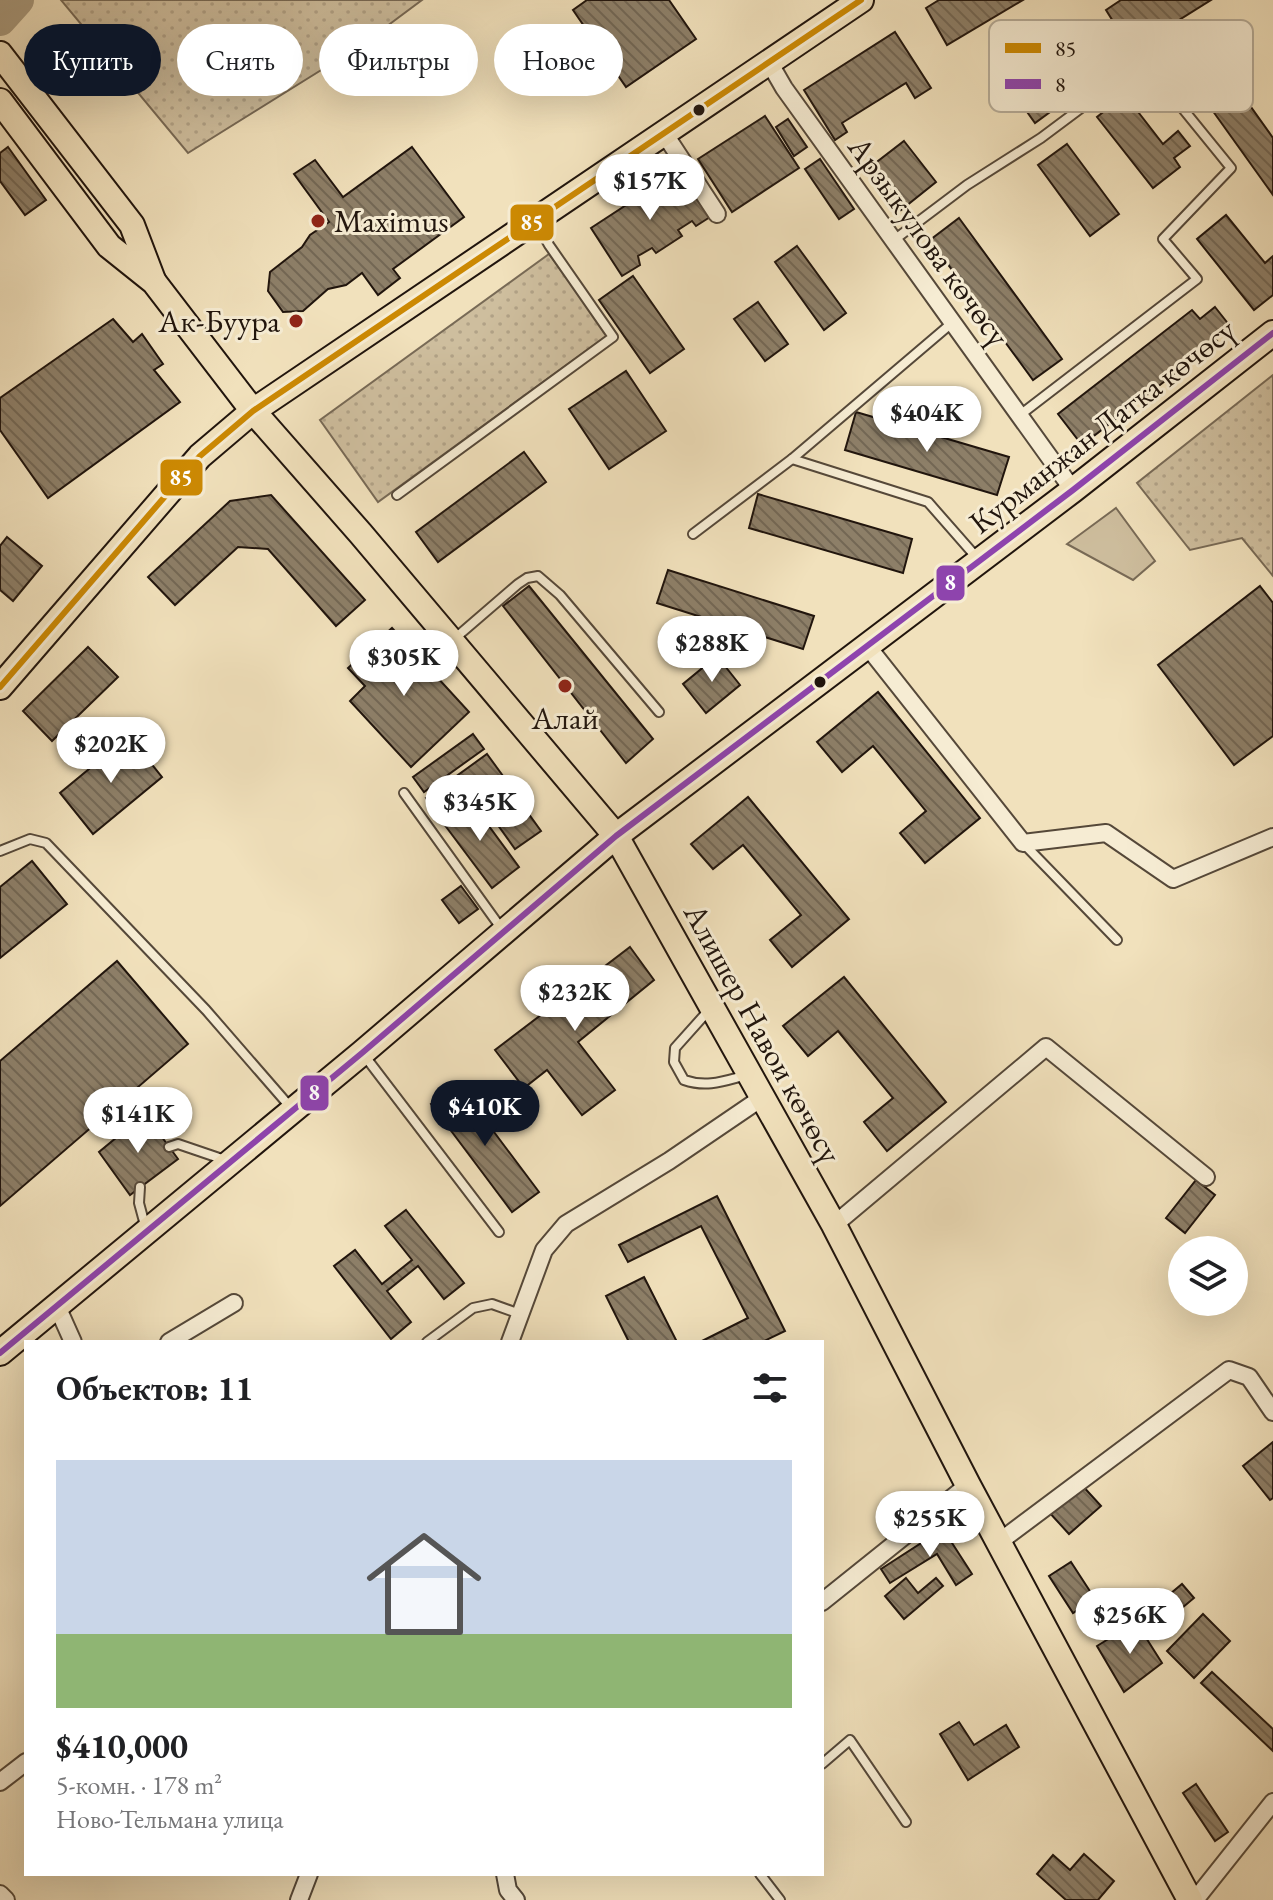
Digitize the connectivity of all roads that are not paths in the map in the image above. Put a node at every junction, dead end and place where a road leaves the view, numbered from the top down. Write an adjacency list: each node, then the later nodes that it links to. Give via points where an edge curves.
1 (861, 0): 3 (main road)
2 (0, 54): 11 (main road, Алишер Навои көчөсү, via 132,225)
3 (769, 62): 7 (main road); 10 (street, Арзыкулова көчөсү)
4 (0, 101): 11 (main road, Алишер Навои көчөсү, via 109,246)
5 (1076, 112): 10 (lane)
6 (1185, 112): 15 (lane, via 1231,168 1163,239 1197,279)
7 (664, 133): 8 (street); 9 (main road)
8 (717, 214)
9 (535, 220): 14 (main road); 18 (lane, via 613,337)
10 (894, 240): 12 (street, Арзыкулова көчөсү)
11 (154, 282): 14 (main road, Алишер Навои көчөсү)
12 (953, 321): 15 (street, Арзыкулова көчөсү); 16 (lane)
13 (1273, 333): 17 (main road, Курманжан Датка көчөсү)
14 (253, 411): 21 (main road, Алишер Навои көчөсү); 23 (main road, via 200,456)
15 (1020, 415): 17 (street, Арзыкулова көчөсү)
16 (792, 459): 19 (lane); 20 (lane, via 928,502)
17 (1073, 490): 20 (main road, Курманжан Датка көчөсү)
18 (397, 495)
19 (693, 534)
20 (980, 561): 22 (main road, Курманжан Датка көчөсү)
21 (452, 641): 24 (lane, via 518,584 538,576); 26 (main road, Алишер Навои көчөсү)
22 (868, 647): 26 (main road, Курманжан Датка көчөсү); 28 (street)
23 (0, 687)
24 (659, 712)
25 (404, 793): 30 (lane)
26 (616, 836): 30 (main road, Курманжан Датка көчөсү); 32 (main road, Алишер Навои көчөсү)
27 (1273, 837): 28 (street, via 1173,879 1106,833)
28 (1023, 843): 31 (lane)
29 (0, 851): 36 (lane, via 30,839 46,843 206,1010)
30 (504, 932): 33 (main road, Курманжан Датка көчөсү)
31 (1117, 940)
32 (712, 1006): 34 (main road, Алишер Навои көчөсү); 34 (lane, via 675,1048 674,1062 684,1080 710,1085)
33 (362, 1053): 36 (main road, Курманжан Датка көчөсү); 43 (lane)
34 (750, 1074): 35 (main road, Алишер Навои көчөсү)
35 (763, 1097): 41 (main road, Алишер Навои көчөсү); 46 (street, via 566,1224 544,1250)
36 (293, 1110): 38 (main road, Курманжан Датка көчөсү)
37 (169, 1147): 38 (lane, via 178,1144)
38 (230, 1162): 42 (main road, Курманжан Датка көчөсү)
39 (1206, 1177): 41 (street, via 1046,1047)
40 (140, 1187): 42 (lane)
41 (834, 1225): 53 (main road, Алишер Навои көчөсү)
42 (147, 1230): 45 (main road, Курманжан Датка көчөсү)
43 (499, 1232)
44 (234, 1303): 48 (street)
45 (56, 1304): 47 (street); 51 (main road, Курманжан Датка көчөсү)
46 (520, 1314): 49 (lane, via 492,1304 473,1308); 50 (street)
47 (72, 1340)
48 (172, 1340)
49 (430, 1340)
50 (511, 1340)
51 (0, 1353)
52 (1273, 1412): 54 (street, via 1249,1377 1229,1370)
53 (968, 1485): 54 (main road, Алишер Навои көчөсү); 55 (street)
54 (999, 1542): 69 (main road, Алишер Навои көчөсү)
55 (824, 1600)
56 (824, 1762): 60 (lane, via 850,1740)
57 (24, 1764): 58 (street)
58 (0, 1782)
59 (1273, 1802): 69 (street)
60 (906, 1822)
61 (308, 1876): 66 (street)
62 (505, 1876): 67 (street)
63 (762, 1876): 68 (lane)
64 (0, 1894): 65 (street)
65 (6, 1900)
66 (299, 1900)
67 (516, 1900)
68 (780, 1900)
69 (1192, 1900)

